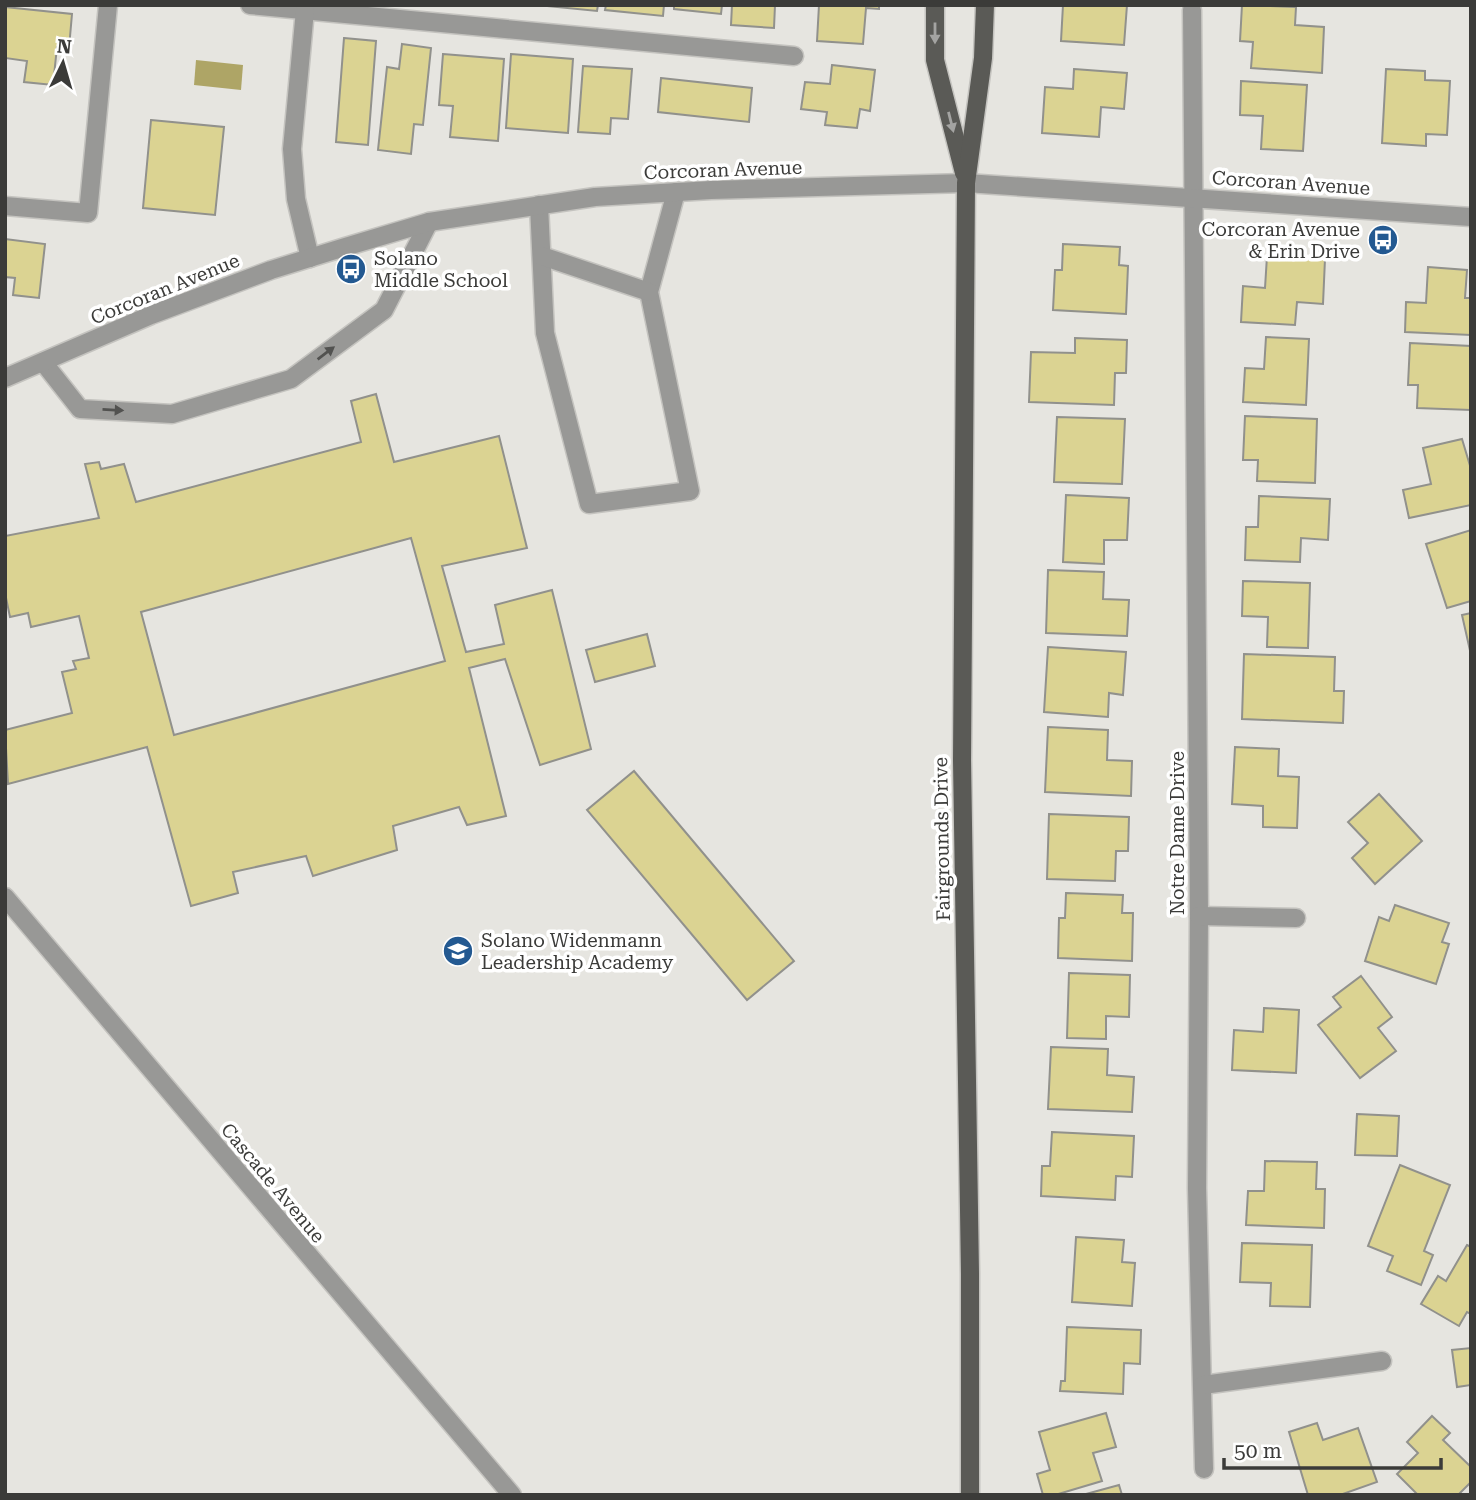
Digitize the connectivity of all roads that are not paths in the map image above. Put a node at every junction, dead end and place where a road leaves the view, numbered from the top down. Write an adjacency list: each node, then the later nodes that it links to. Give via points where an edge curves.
1 (108, 5): 12 (street, via 88,213)
2 (250, 5): 6 (street)
3 (935, 5): 8 (main road, Fairgrounds Drive, one-way to 8, via 935,60)
4 (985, 5): 8 (main road, Fairgrounds Drive, via 983,58)
5 (1192, 9): 10 (street, Notre Dame Drive)
6 (304, 10): 7 (street); 16 (street, via 292,149 296,199)
7 (794, 56)
8 (966, 183): 9 (street, Corcoran Avenue); 10 (street, Corcoran Avenue); 27 (main road, Fairgrounds Drive, via 962,760)
9 (676, 192): 11 (street, Corcoran Avenue); 17 (street)
10 (1195, 197): 13 (street, Corcoran Avenue); 21 (street, Notre Dame Drive)
11 (540, 205): 14 (street, Corcoran Avenue); 15 (street)
12 (5, 206)
13 (1471, 217)
14 (429, 222): 16 (street, Corcoran Avenue); 18 (street, one-way to 14, via 80,409 172,414 291,379 384,310)
15 (541, 256): 17 (street); 17 (street, via 545,333 589,503 690,491)
16 (310, 258): 18 (street, Corcoran Avenue, via 151,315)
17 (649, 292)
18 (43, 362): 19 (street, Corcoran Avenue)
19 (5, 378)
20 (5, 897): 26 (street, Cascade Avenue)
21 (1199, 916): 22 (street); 24 (street, Notre Dame Drive, via 1197,1188)
22 (1296, 918)
23 (1382, 1361): 24 (street)
24 (1203, 1385): 25 (street, Notre Dame Drive)
25 (1205, 1469)
26 (512, 1495)
27 (970, 1495)

